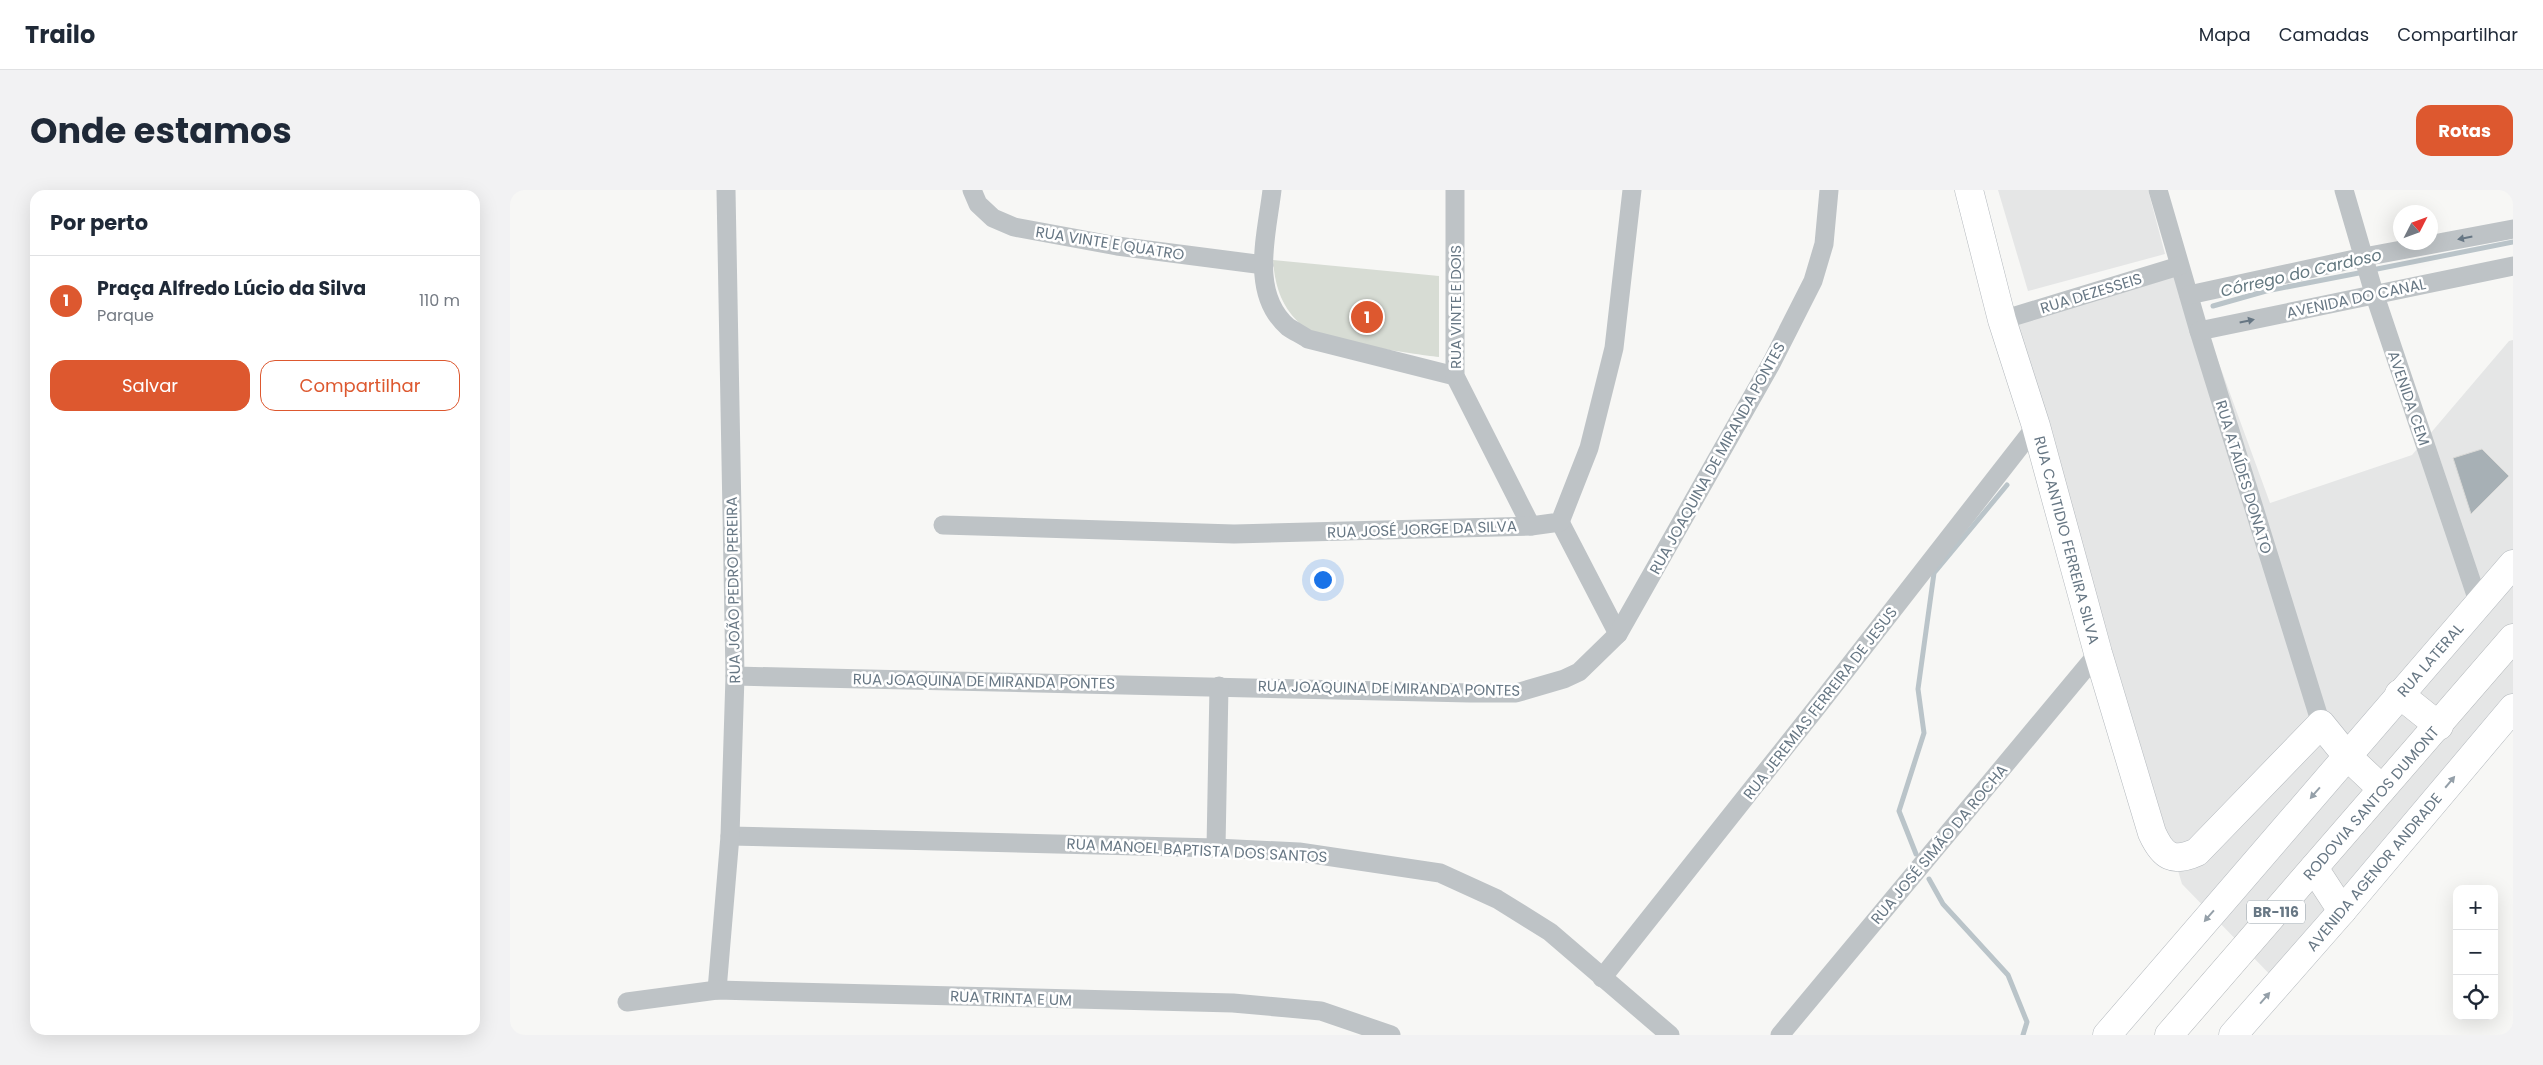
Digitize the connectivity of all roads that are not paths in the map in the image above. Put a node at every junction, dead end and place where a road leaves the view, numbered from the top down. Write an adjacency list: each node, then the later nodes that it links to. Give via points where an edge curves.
1 (726, 190): 29 (street, RUA JOÃO PEDRO PEREIRA)
2 (972, 190): 12 (street, RUA VINTE E QUATRO, via 978,204 993,218 1014,227 1117,246)
3 (1272, 190): 12 (street)
4 (1455, 190): 19 (street, RUA VINTE E DOIS)
5 (1632, 190): 21 (street, via 1614,348 1589,448)
6 (1830, 190): 26 (street, RUA JOAQUINA DE MIRANDA PONTES, via 1824,244 1813,281 1772,362)
7 (1969, 190): 17 (main road, RUA CANTIDIO FERREIRA SILVA)
8 (2158, 190): 13 (street, RUA ATAÍDES DONATO)
9 (2344, 190): 11 (street, AVENIDA CEM)
10 (2513, 229): 11 (street, one-way to 11)
11 (2364, 257): 15 (street, AVENIDA CEM); 16 (street)
12 (1264, 265): 19 (street, via 1265,285 1276,313 1289,327 1308,339)
13 (2180, 266): 16 (street, RUA ATAÍDES DONATO); 17 (street, RUA DEZESSEIS)
14 (2513, 266): 15 (street, AVENIDA DO CANAL)
15 (2374, 293): 18 (street, AVENIDA DO CANAL, one-way to 15); 25 (street, AVENIDA CEM)
16 (2189, 295): 18 (street, RUA ATAÍDES DONATO)
17 (2002, 320): 20 (main road, RUA CANTIDIO FERREIRA SILVA)
18 (2199, 332): 33 (street, RUA ATAÍDES DONATO)
19 (1455, 376): 23 (street, RUA VINTE E DOIS)
20 (2036, 426): 28 (main road, RUA CANTIDIO FERREIRA SILVA); 41 (street, RUA JEREMIAS FERREIRA DE JESUS)
21 (1560, 522): 23 (street, RUA JOSÉ JORGE DA SILVA); 26 (street)
22 (943, 526): 23 (street, RUA JOSÉ JORGE DA SILVA, via 1234,534)
23 (1531, 526)
24 (2513, 564): 25 (main road, RUA LATERAL)
25 (2478, 604): 31 (main road, RUA LATERAL)
26 (1618, 634): 30 (street, RUA JOAQUINA DE MIRANDA PONTES, via 1579,672 1516,693)
27 (2513, 638): 34 (main road, RODOVIA SANTOS DUMONT / BR-116)
28 (2098, 653): 33 (main road, RUA CANTIDIO FERREIRA SILVA, via 2155,841 2172,858 2184,858 2197,852); 46 (street, RUA JOSÉ SIMÃO DA ROCHA)
29 (735, 676): 30 (street, RUA JOAQUINA DE MIRANDA PONTES); 37 (street, RUA JOÃO PEDRO PEREIRA)
30 (1219, 686): 38 (street)
31 (2399, 694): 34 (main road); 35 (main road, RUA LATERAL)
32 (2513, 708): 40 (main road, AVENIDA AGENOR ANDRADE, one-way to 32)
33 (2321, 724): 35 (main road, RUA ATAÍDES DONATO)
34 (2438, 726): 36 (main road, RODOVIA SANTOS DUMONT / BR-116)
35 (2347, 756): 36 (main road, RUA ATAÍDES DONATO); 47 (main road, one-way to 47)
36 (2382, 789): 39 (main road, RODOVIA SANTOS DUMONT / BR-116)
37 (730, 836): 38 (street, RUA MANOEL BAPTISTA DOS SANTOS); 42 (street, RUA JOÃO PEDRO PEREIRA)
38 (1216, 848): 41 (street, RUA MANOEL BAPTISTA DOS SANTOS, via 1299,852 1440,873 1470,885 1524,915 1550,932)
39 (2314, 868): 40 (main road); 48 (main road, RODOVIA SANTOS DUMONT / BR-116)
40 (2342, 911): 49 (main road, AVENIDA AGENOR ANDRADE, one-way to 40)
41 (1602, 978): 45 (street, RUA MANOEL BAPTISTA DOS SANTOS)
42 (717, 990): 43 (street, RUA TRINTA E UM); 44 (street, RUA TRINTA E UM, via 1286,1007 1321,1011)
43 (627, 1002)
44 (1391, 1035)
45 (1670, 1035)
46 (1780, 1035)
47 (2107, 1035)
48 (2169, 1035)
49 (2233, 1035)

